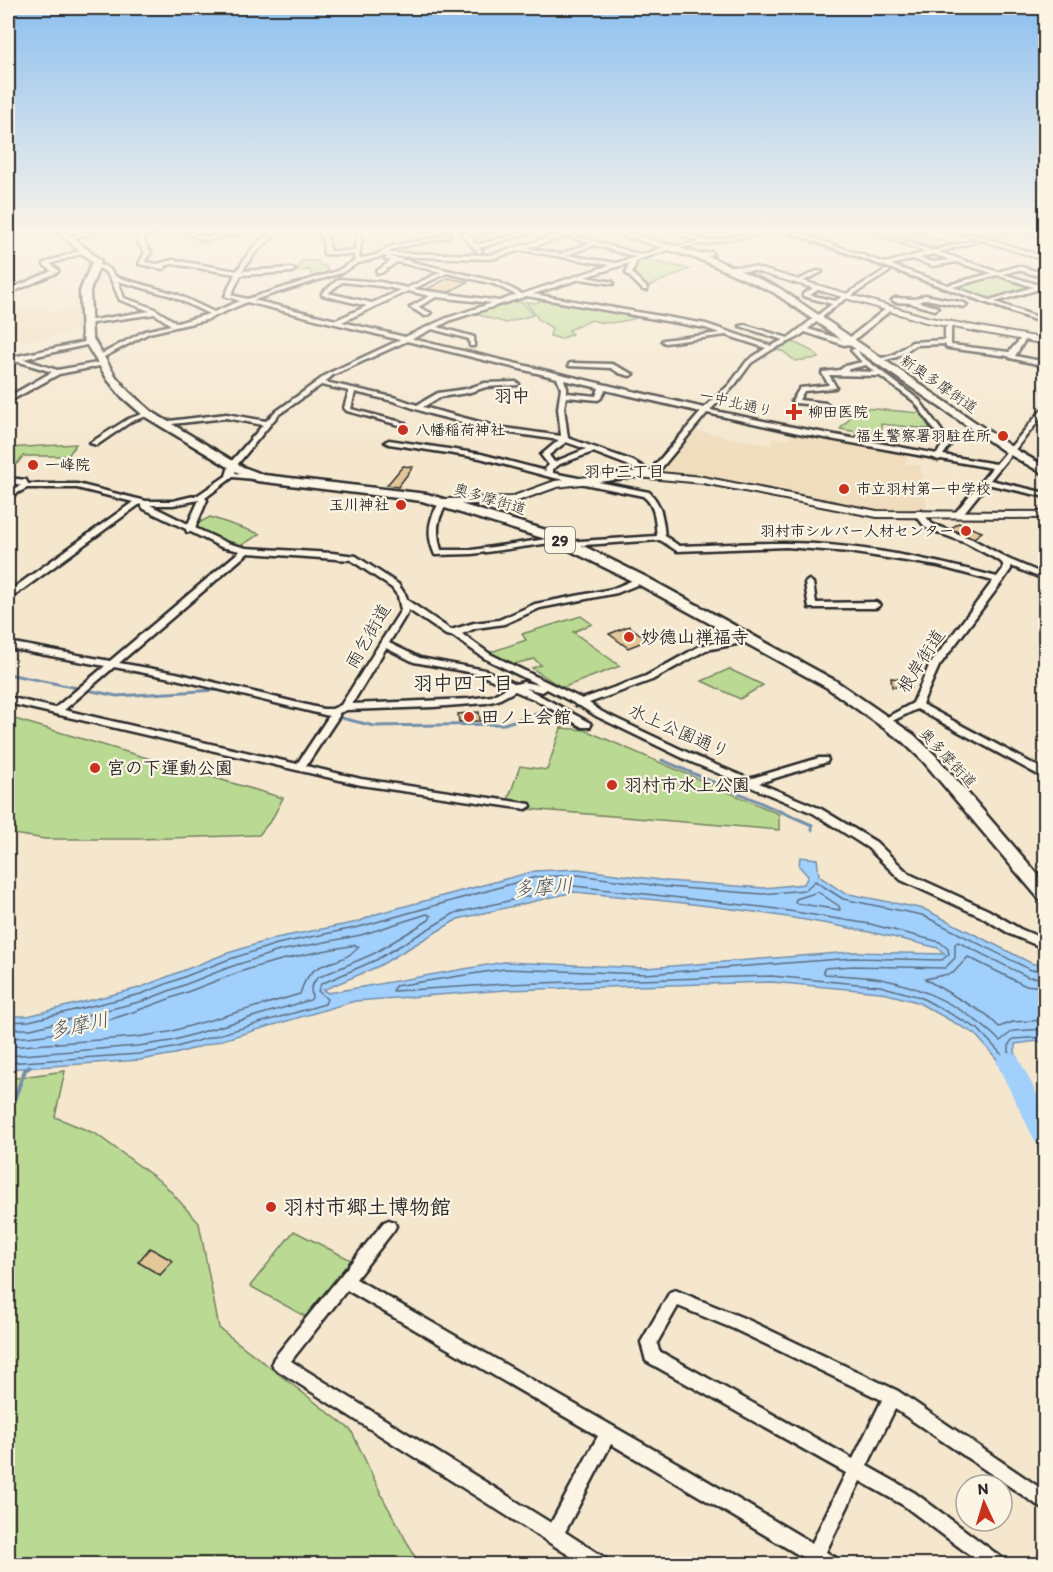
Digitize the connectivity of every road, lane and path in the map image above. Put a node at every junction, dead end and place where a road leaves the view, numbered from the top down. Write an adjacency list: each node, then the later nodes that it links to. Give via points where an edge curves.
1 (86, 306): 23 (main road)
2 (143, 306): 17 (street)
3 (196, 306): 18 (street)
4 (230, 306): 18 (street)
5 (270, 306): 21 (street)
6 (369, 306): 21 (street)
7 (414, 306): 19 (street, via 428,313)
8 (489, 306): 27 (street)
9 (579, 306): 29 (street, via 695,324)
10 (801, 306): 20 (main road, 新奥多摩街道)
11 (832, 306): 20 (street)
12 (887, 306): 37 (street)
13 (896, 306): 24 (street)
14 (929, 306): 16 (street)
15 (1001, 306): 22 (street)
16 (934, 308)
17 (157, 312): 23 (street); 25 (street)
18 (213, 314): 25 (street)
19 (425, 314)
20 (819, 318): 28 (street); 37 (main road, 新奥多摩街道)
21 (336, 322): 31 (street)
22 (1046, 322)
23 (87, 323): 36 (main road)
24 (951, 324): 30 (street); 34 (street)
25 (175, 325): 42 (street, via 142,334)
26 (743, 326): 32 (street)
27 (432, 327): 31 (street); 38 (street, via 472,338)
28 (805, 330): 32 (street); 37 (street)
29 (728, 334): 33 (street); 39 (street)
30 (1024, 337): 35 (street); 40 (street)
31 (407, 339): 51 (street, 一中北通り); 52 (street)
32 (788, 340): 39 (street)
33 (664, 341)
34 (949, 342): 40 (street, via 948,346); 43 (street, via 914,344 895,356)
35 (1046, 342)
36 (89, 343): 41 (street); 42 (main road, 奥多摩街道 / 29)
37 (854, 344): 43 (main road, 新奥多摩街道); 44 (street, via 854,350)
38 (472, 345)
39 (771, 348): 63 (street, via 749,362 732,386)
40 (1011, 354): 46 (street)
41 (9, 360): 47 (street)
42 (101, 360): 47 (street); 64 (main road, 奥多摩街道 / 29, via 119,388)
43 (878, 360): 58 (main road, 新奥多摩街道)
44 (867, 363): 48 (street, via 847,367); 50 (street)
45 (571, 364): 49 (street, via 612,366)
46 (1046, 364)
47 (57, 372): 57 (street)
48 (842, 372): 50 (street); 59 (street, via 825,373 833,387 802,389 795,401)
49 (630, 374)
50 (880, 374): 60 (street)
51 (560, 378): 54 (street, 一中北通り); 56 (street)
52 (318, 382): 55 (street); 66 (street)
53 (516, 384): 62 (street, via 485,385 438,395)
54 (603, 387): 56 (street, via 598,398); 63 (street, 一中北通り)
55 (353, 389): 62 (street); 67 (street, via 349,410)
56 (563, 395): 70 (street)
57 (8, 400)
58 (940, 403): 60 (street); 74 (main road, 新奥多摩街道)
59 (826, 405)
60 (922, 406): 69 (street)
61 (1046, 407): 74 (street)
62 (417, 408): 70 (street, via 498,429)
63 (706, 410): 75 (street, 一中北通り); 81 (street)
64 (148, 414): 65 (main road, 奥多摩街道 / 29); 71 (street)
65 (164, 423): 66 (street, via 226,416); 78 (main road, 奥多摩街道 / 29)
66 (269, 424): 78 (street)
67 (403, 424)
68 (893, 433): 69 (street)
69 (942, 438): 75 (street, via 946,445)
70 (565, 439): 73 (street); 76 (street, via 545,455)
71 (94, 442)
72 (389, 442): 80 (street, via 481,456)
73 (592, 449): 76 (street); 81 (street)
74 (1010, 450): 77 (street); 79 (main road, 新奥多摩街道)
75 (938, 458): 77 (street, 一中北通り)
76 (552, 464): 80 (street)
77 (996, 466): 84 (street)
78 (232, 470): 88 (street); 90 (main road, 奥多摩街道 / 29, via 261,478)
79 (1046, 472)
80 (550, 475): 83 (street)
81 (651, 475): 83 (street); 93 (street, via 703,480 877,514)
82 (8, 480): 85 (street, via 23,482)
83 (576, 480): 90 (street, via 546,486 512,500); 96 (street, via 652,498)
84 (986, 481): 86 (street); 91 (street)
85 (25, 486): 87 (street); 89 (street, via 81,486)
86 (1046, 495)
87 (8, 496)
88 (201, 497): 89 (street, via 173,503); 94 (street)
89 (142, 502): 94 (street); 104 (street)
90 (445, 502): 95 (main road, 奥多摩街道 / 29); 95 (street, via 432,521 438,553 472,552)
91 (959, 513): 92 (street); 93 (street)
92 (1046, 515)
93 (920, 516): 99 (street, via 929,526)
94 (190, 530): 98 (street)
95 (554, 537): 97 (main road, 奥多摩街道 / 29)
96 (661, 538): 97 (street); 102 (street, via 677,549 786,545 849,550 939,564)
97 (568, 544): 101 (main road, 奥多摩街道 / 29)
98 (246, 550): 105 (street, via 353,558 390,581); 111 (street)
99 (1006, 561): 100 (street); 102 (street, 根岸街道, via 1007,569)
100 (1046, 578)
101 (642, 580): 107 (street, via 614,591 538,606 501,622); 108 (main road, 奥多摩街道 / 29)
102 (999, 580): 115 (street, 根岸街道, via 934,666)
103 (809, 583): 106 (street, via 812,606)
104 (8, 596)
105 (404, 602): 107 (street, 雨乞街道, via 449,633); 109 (street, 雨乞街道, via 405,610)
106 (876, 605)
107 (455, 633): 114 (street, 水上公園通り, via 487,656)
108 (748, 639): 114 (street, via 702,648 649,678); 119 (main road, 奥多摩街道 / 29, via 831,684)
109 (384, 644): 112 (street, via 417,660 482,672); 116 (street, 雨乞街道)
110 (8, 645): 111 (street)
111 (111, 665): 117 (street); 118 (street, via 176,676)
112 (514, 687): 114 (street, via 530,685); 116 (street, via 485,700); 120 (street)
113 (8, 700): 117 (street)
114 (583, 703): 124 (street, 水上公園通り, via 599,714)
115 (917, 705): 119 (street, 根岸街道); 123 (street)
116 (345, 707): 118 (street)
117 (57, 711): 122 (street)
118 (333, 715): 122 (street)
119 (885, 722): 126 (main road, 奥多摩街道 / 29, via 925,753)
120 (586, 724)
121 (823, 760): 124 (street)
122 (299, 768): 125 (street, via 361,782)
123 (1046, 776)
124 (750, 782): 127 (street, 水上公園通り, via 837,822 872,845 905,877)
125 (525, 806)
126 (1046, 896)
127 (1046, 945)
128 (389, 1226): 129 (street)
129 (345, 1281): 131 (street); 134 (street, via 280,1363)
130 (892, 1397): 132 (street); 132 (street, via 675,1297 649,1342 652,1356); 133 (street)
131 (608, 1432): 134 (street); 135 (street)
132 (857, 1470): 135 (street); 138 (street, via 909,1499)
133 (1046, 1503)
134 (554, 1535): 136 (street)
135 (815, 1555): 137 (street)
136 (599, 1564)
137 (830, 1564)
138 (996, 1564)

